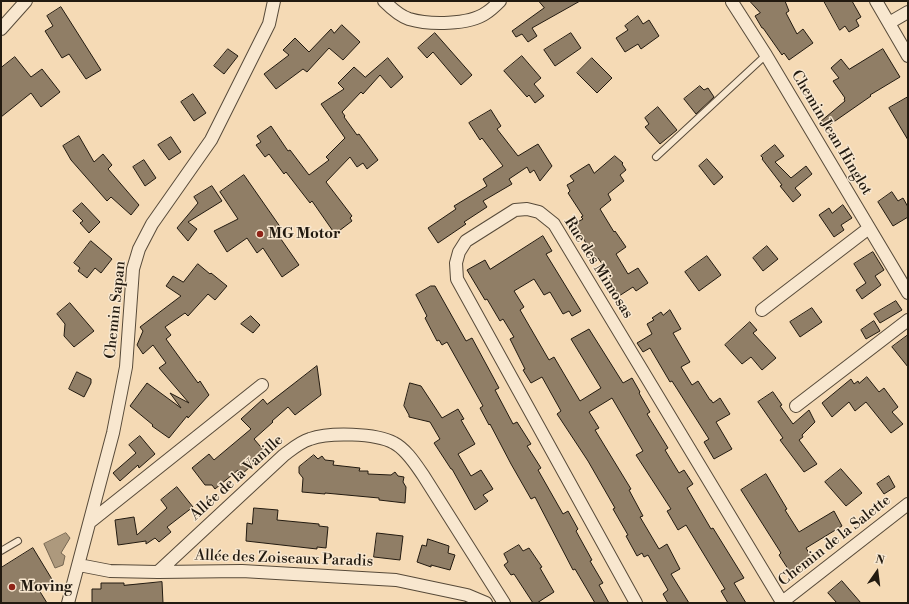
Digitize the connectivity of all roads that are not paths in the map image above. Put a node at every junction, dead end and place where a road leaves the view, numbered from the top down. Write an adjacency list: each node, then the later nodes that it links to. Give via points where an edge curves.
1 (26, 1): 9 (street)
2 (274, 1): 20 (street, Chemin Sapan, via 269,24 214,134 152,224 139,249 133,269 126,368 113,434)
3 (384, 1): 4 (street, via 409,18 436,22 472,19 486,13)
4 (500, 1)
5 (876, 1): 8 (street)
6 (732, 2): 10 (street, Chemin Jean Hinglot)
7 (908, 12): 8 (street)
8 (889, 23): 11 (street)
9 (1, 29)
10 (766, 55): 12 (lane); 13 (street, Chemin Jean Hinglot)
11 (908, 56)
12 (656, 157)
13 (869, 228): 14 (street, Chemin Jean Hinglot); 15 (street)
14 (908, 293)
15 (762, 310)
16 (908, 320): 18 (street)
17 (262, 385): 20 (street)
18 (796, 406)
19 (908, 504): 29 (street, Chemin de la Salette)
20 (90, 522): 23 (street, Chemin Sapan)
21 (18, 540): 22 (lane)
22 (1, 551)
23 (78, 565): 24 (street, Allée des Zoiseaux Paradis, via 110,570); 25 (street, Chemin Sapan)
24 (158, 572): 26 (street, Allée des Zoiseaux Paradis, via 242,570 396,580 467,595); 27 (street, Allée de la Vanille, via 295,446 309,439 332,434 377,438 395,443 410,458)
25 (68, 603)
26 (486, 603)
27 (504, 603)
28 (636, 603): 29 (street, Rue des Mimosas, via 457,279 456,263 466,241 515,210 539,212 554,224)
29 (782, 603)

